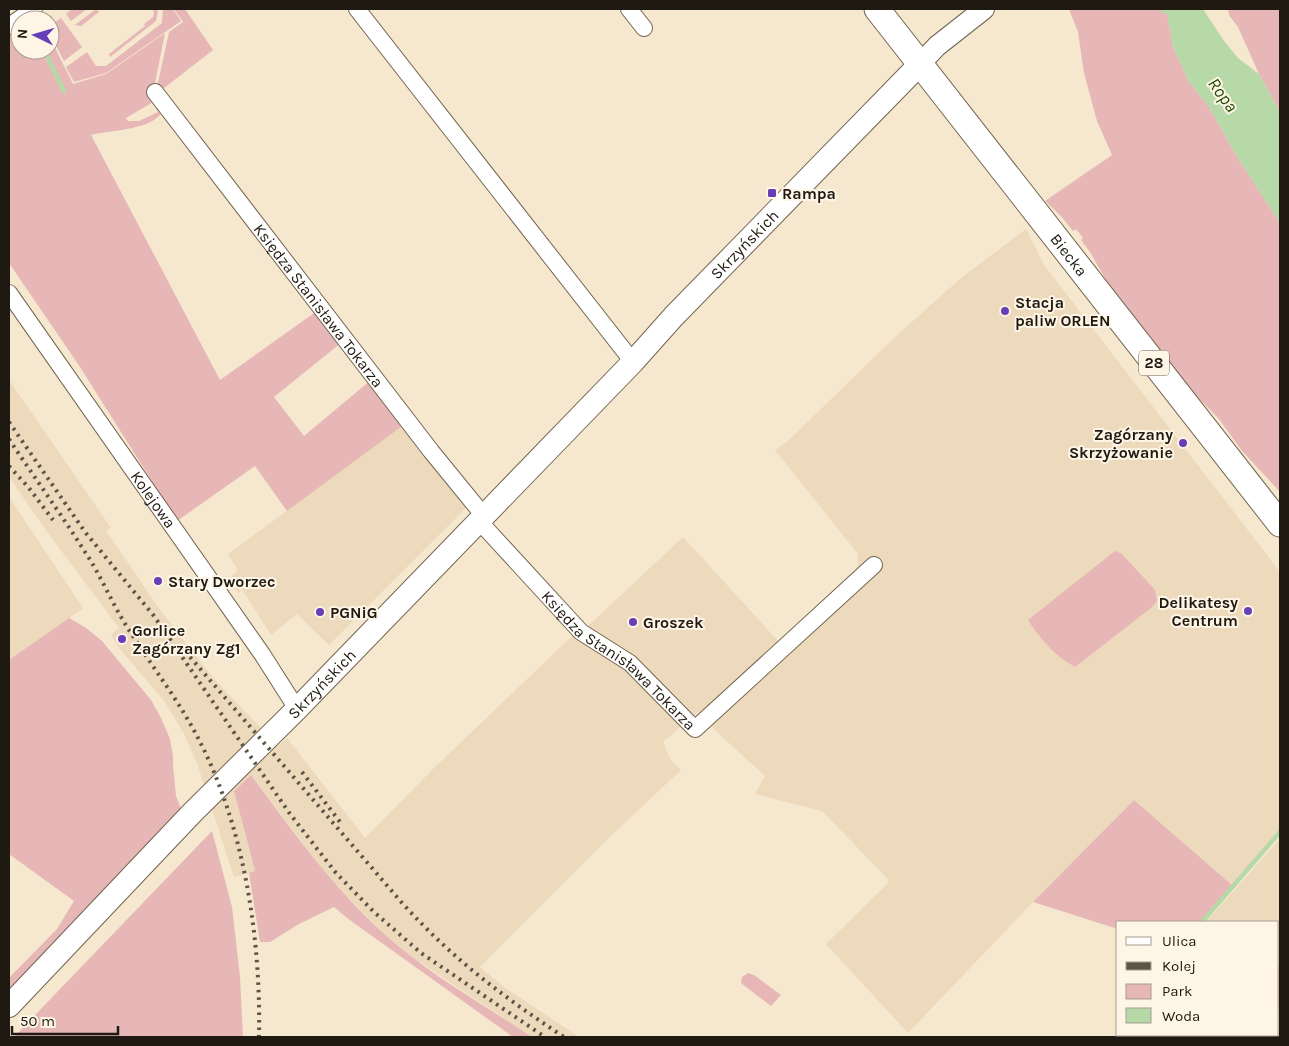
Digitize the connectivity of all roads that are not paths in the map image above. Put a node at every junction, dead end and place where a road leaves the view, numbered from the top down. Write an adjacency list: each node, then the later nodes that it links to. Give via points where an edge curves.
1 (34, 9): 6 (street)
2 (357, 9): 11 (street)
3 (629, 9): 7 (street)
4 (877, 9): 8 (main road, Biecka / 28)
5 (984, 9): 8 (street, via 937,46)
6 (9, 26)
7 (644, 28)
8 (920, 64): 11 (main road, Skrzyńskich); 13 (main road, Biecka / 28)
9 (154, 92): 12 (street, Księdza Stanisława Tokarza)
10 (9, 293): 15 (street, Kolejowa, via 262,654)
11 (633, 362): 12 (main road, Skrzyńskich)
12 (481, 518): 14 (street, Księdza Stanisława Tokarza, via 580,632 630,663 695,729); 15 (main road, Skrzyńskich)
13 (1280, 524)
14 (874, 565)
15 (297, 709): 16 (main road, Skrzyńskich, via 192,813)
16 (9, 1006)

